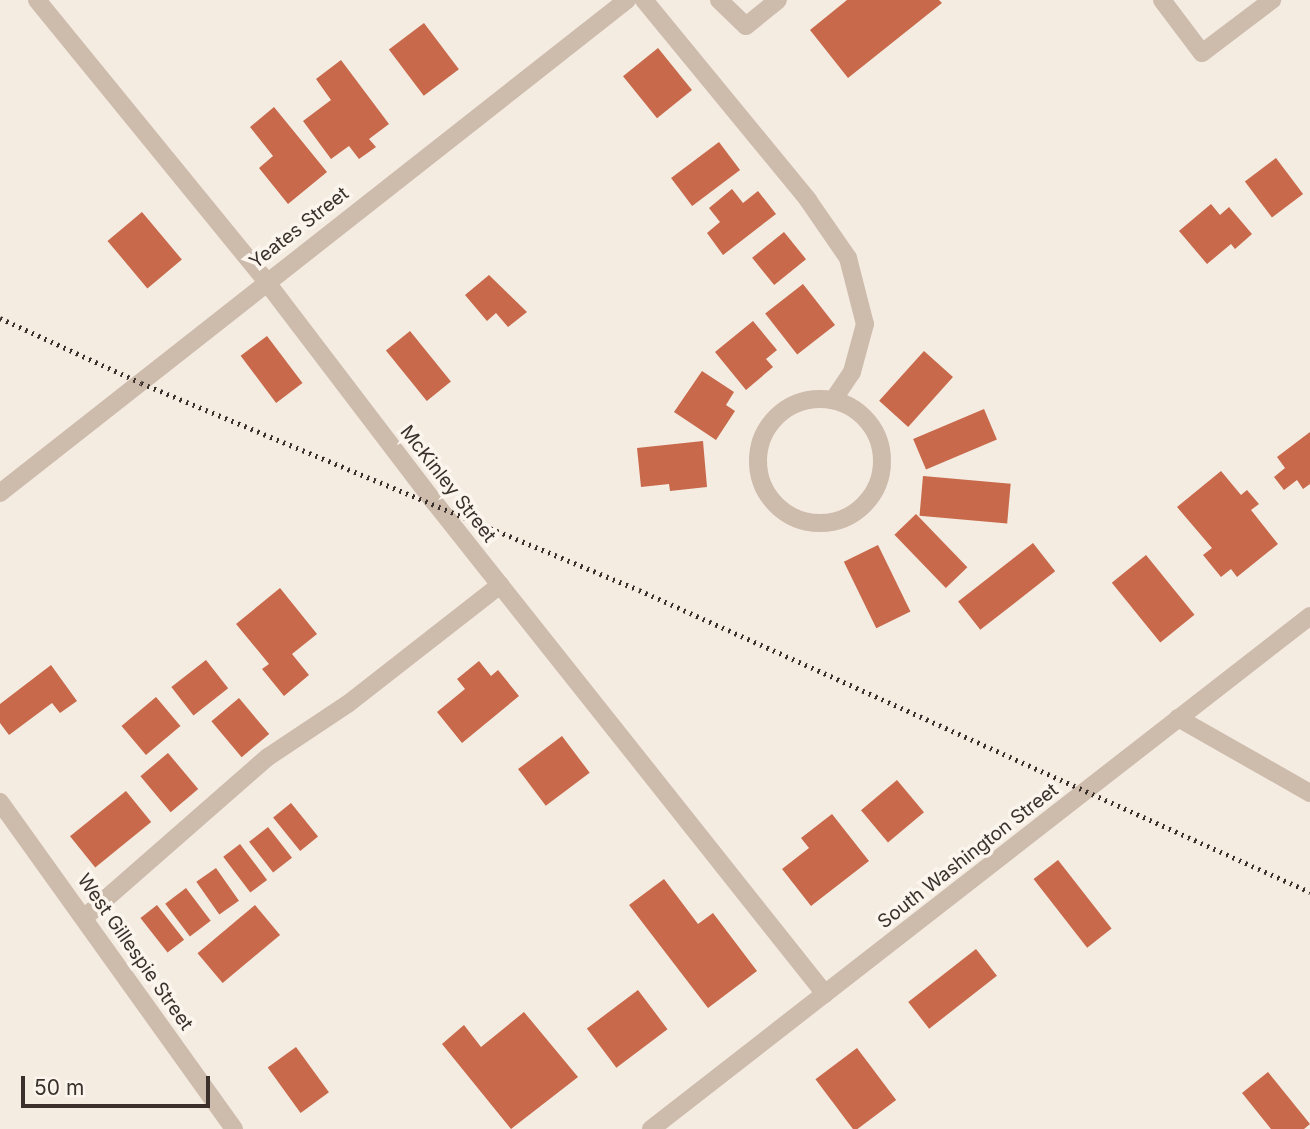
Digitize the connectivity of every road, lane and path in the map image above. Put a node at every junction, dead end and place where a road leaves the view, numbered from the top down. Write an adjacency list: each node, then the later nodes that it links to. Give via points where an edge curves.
1 (37, 0): 8 (street, McKinley Street)
2 (627, 0): 8 (street, Yeates Street)
3 (644, 0): 9 (street, via 807,200 848,258 864,324 852,372)
4 (719, 0): 5 (street, via 746,26)
5 (778, 0)
6 (1162, 0): 7 (street, via 1202,53)
7 (1272, 0)
8 (265, 280): 10 (street, Yeates Street); 11 (street, McKinley Street)
9 (833, 400): 9 (street, via 852,407 868,421 878,439 881,469 871,498 856,512 817,523 789,514 766,492 758,453 776,416 793,404)
10 (0, 493)
11 (500, 585): 16 (street, via 349,703 268,757); 17 (street, McKinley Street)
12 (1310, 616): 13 (street, South Washington Street)
13 (1178, 719): 14 (street); 17 (street, South Washington Street)
14 (1310, 793)
15 (0, 802): 16 (street, West Gillespie Street)
16 (85, 917): 18 (street, West Gillespie Street)
17 (825, 994): 19 (street, South Washington Street)
18 (234, 1129)
19 (652, 1129)

